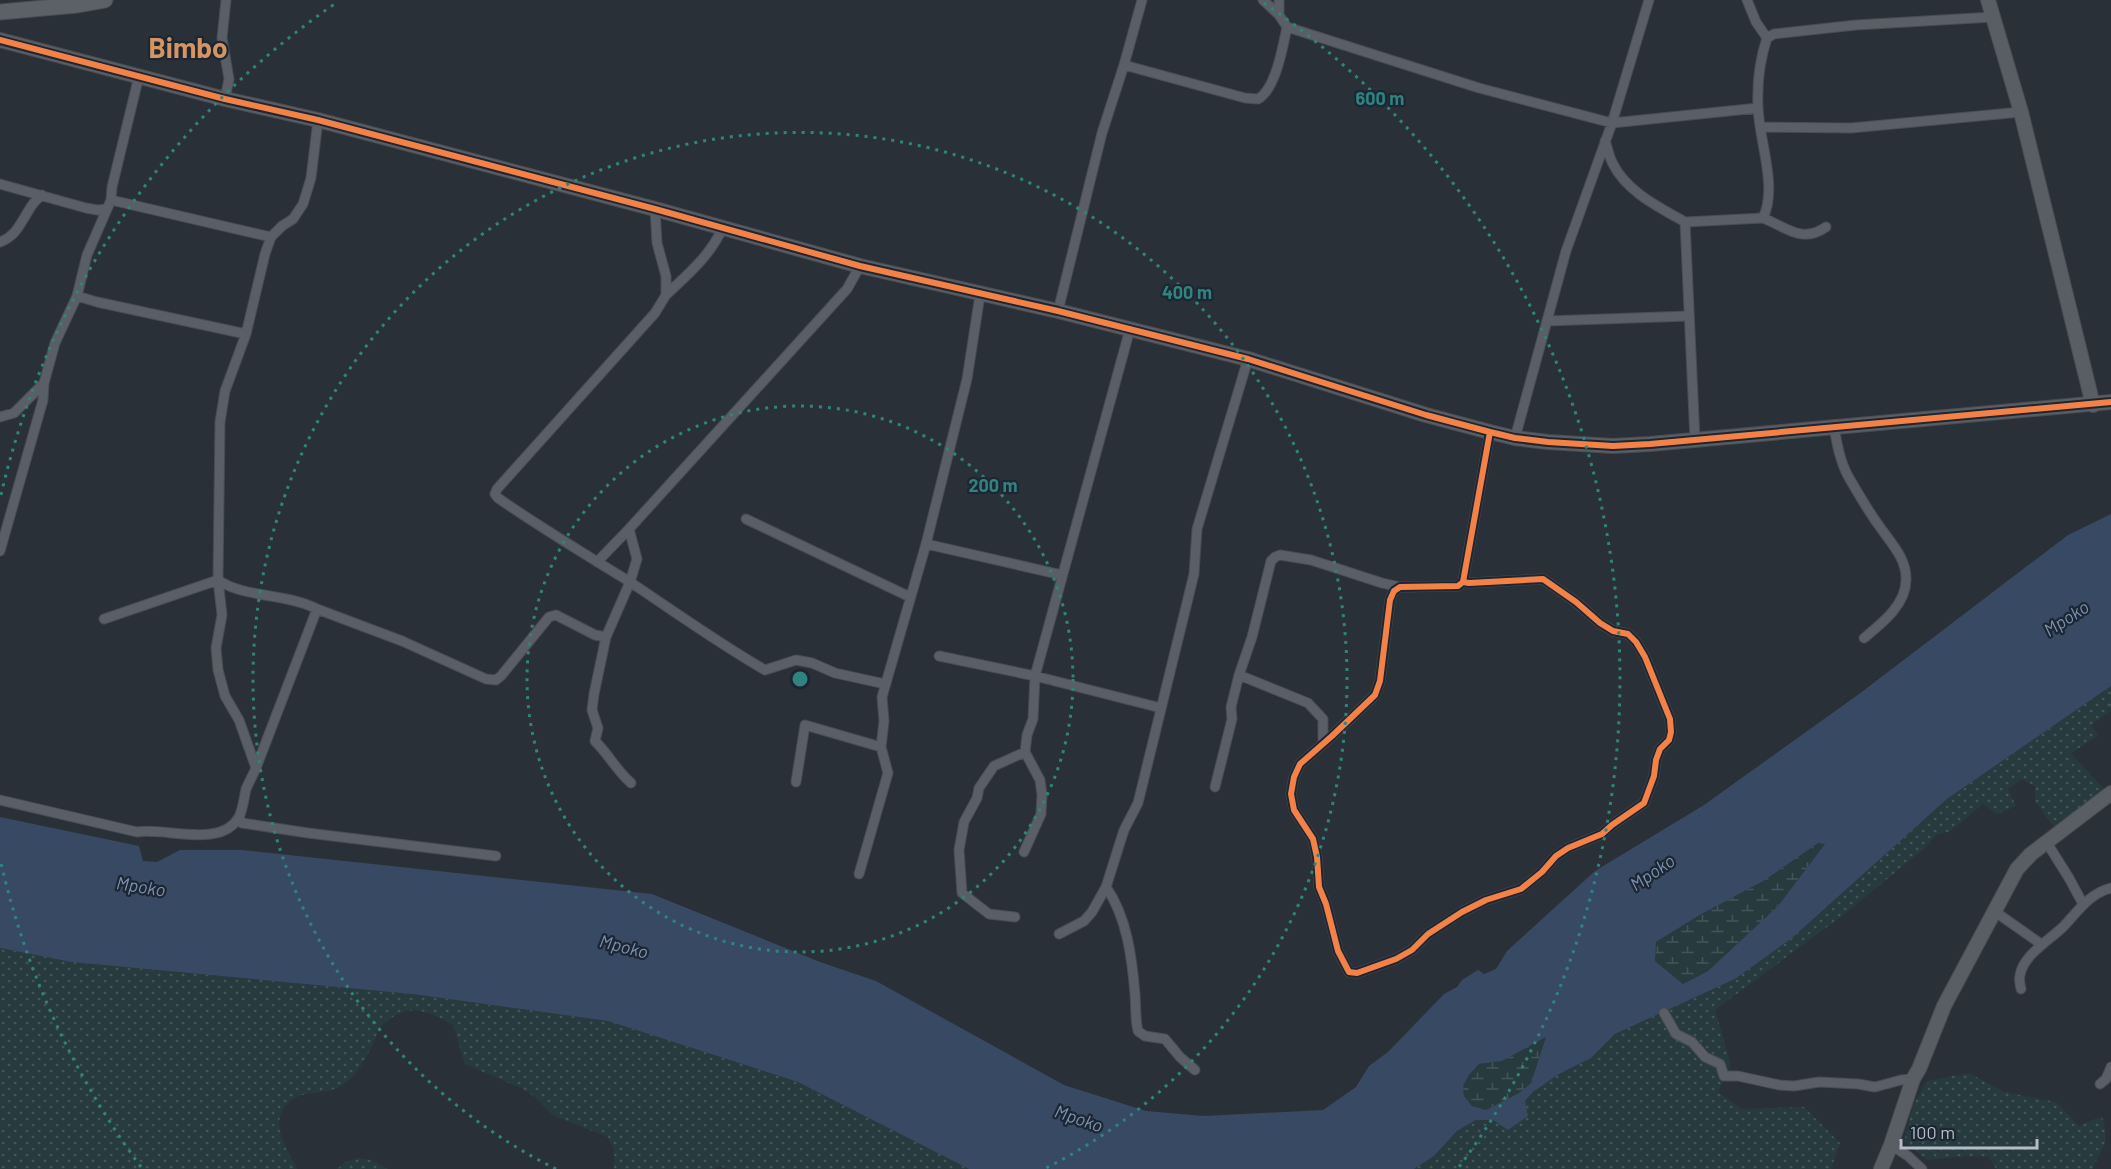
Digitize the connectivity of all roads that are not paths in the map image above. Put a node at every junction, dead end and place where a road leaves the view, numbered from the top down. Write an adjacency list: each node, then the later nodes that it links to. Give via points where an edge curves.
1 (105, 0): 9 (main road)
2 (226, 0): 17 (street, via 222,38 229,79)
3 (1142, 0): 15 (street)
4 (1263, 0): 10 (street)
5 (1279, 0): 10 (street)
6 (1649, 0): 21 (street)
7 (1747, 0): 13 (street)
8 (1988, 0): 11 (street)
9 (0, 12)
10 (1279, 15): 12 (street)
11 (1993, 17): 13 (street, via 1856,25); 19 (street)
12 (1287, 27): 15 (street, via 1268,91 1258,99); 21 (street, via 1479,88)
13 (1767, 38): 18 (street)
14 (0, 40): 16 (street)
15 (1124, 65): 38 (street, via 1102,133)
16 (139, 76): 17 (street); 26 (street)
17 (225, 99): 20 (street)
18 (1758, 108): 21 (street); 22 (street)
19 (2021, 112): 22 (street, via 1851,128); 46 (street)
20 (318, 120): 27 (street); 32 (street, via 311,178 303,204 293,219)
21 (1612, 123): 23 (street)
22 (1761, 127): 28 (street, via 1769,206)
23 (1605, 141): 29 (street, via 1613,165 1636,191); 40 (street, via 1566,251)
24 (0, 184): 25 (street)
25 (42, 195): 26 (street, via 97,210); 33 (street, via 11,238)
26 (109, 205): 32 (street); 37 (street, via 87,255)
27 (655, 209): 31 (street); 36 (street)
28 (1763, 218): 29 (street); 30 (street, via 1791,233 1818,233)
29 (1685, 222): 39 (street)
30 (1826, 226)
31 (722, 229): 34 (street); 36 (street, via 707,254)
32 (271, 237): 42 (street)
33 (0, 242)
34 (860, 266): 35 (street); 53 (street, via 847,289)
35 (980, 294): 38 (street); 54 (street, via 967,379)
36 (666, 295): 56 (street, via 655,313 496,489 498,498)
37 (77, 296): 42 (street); 44 (street)
38 (1058, 311): 41 (street)
39 (1689, 316): 40 (street); 51 (street)
40 (1547, 321): 50 (street)
41 (1130, 329): 43 (street); 57 (street)
42 (246, 334): 58 (street, via 225,391 220,422)
43 (1248, 360): 49 (street); 71 (street, via 1197,529 1194,574)
44 (44, 383): 47 (street, via 14,413); 55 (street, via 43,400)
45 (2111, 402): 46 (street)
46 (2093, 405): 48 (street)
47 (0, 417)
48 (1834, 427): 51 (street); 66 (street, via 1846,473 1897,548 1906,580 1903,595 1888,619)
49 (1490, 432): 50 (street); 60 (street)
50 (1515, 438): 51 (street, via 1613,446)
51 (1695, 440)
52 (746, 519): 62 (street)
53 (629, 529): 56 (street); 59 (street, via 637,559)
54 (926, 544): 57 (street); 62 (street)
55 (0, 551)
56 (597, 562): 59 (street)
57 (1062, 574): 69 (street)
58 (218, 580): 63 (street, via 229,588 276,595); 64 (street); 75 (street, via 222,615 216,648 218,670)
59 (630, 582): 65 (street); 70 (street, via 765,670 796,660)
60 (1463, 582): 61 (street, via 1458,586); 72 (street, via 1543,579 1600,623 1628,634 1636,642 1670,719 1671,732 1660,749 1644,803 1602,834 1556,856 1521,889 1462,912 1396,959 1357,973 1349,972 1338,951 1319,887 1313,839 1294,810 1291,794 1300,764)
61 (1400, 587): 68 (street, via 1311,560 1275,557); 72 (street, via 1390,600 1375,695)
62 (910, 597): 70 (street)
63 (317, 609): 65 (street, via 496,680 549,617 556,615); 75 (street)
64 (104, 619)
65 (606, 637): 77 (street, via 592,710 598,728 595,741)
66 (1864, 638)
67 (939, 656): 69 (street)
68 (1239, 675): 72 (street, via 1308,703 1323,719); 78 (street)
69 (1035, 676): 71 (street); 74 (street, via 1033,719)
70 (885, 684): 73 (street)
71 (1161, 708): 86 (street, via 1138,803 1124,830)
72 (1323, 744)
73 (881, 747): 76 (street, via 805,725); 85 (street, via 888,773)
74 (1025, 752): 83 (street, via 1040,780 1042,795 1041,814); 90 (street, via 994,766 982,783 964,822 959,850 962,892 988,914)
75 (256, 768): 81 (street)
76 (796, 782)
77 (631, 783)
78 (1215, 787)
79 (2111, 793): 82 (street)
80 (0, 801): 81 (street, via 136,832 202,836 228,828)
81 (239, 817): 84 (street, via 242,823 284,830)
82 (2047, 843): 88 (street); 89 (street, via 2017,869)
83 (1024, 852)
84 (496, 856)
85 (859, 874)
86 (1106, 887): 91 (street, via 1084,921); 96 (street, via 1125,929 1138,1031 1165,1039)
87 (2111, 888): 88 (street)
88 (2083, 904): 92 (street)
89 (1994, 911): 92 (street); 97 (street, via 1944,1006)
90 (1015, 917)
91 (1059, 934)
92 (2041, 944): 93 (street, via 2020,974)
93 (2021, 989)
94 (1664, 1013): 97 (street, via 1676,1034 1720,1064 1724,1076 1779,1085 1819,1082 1875,1088)
95 (2111, 1067): 98 (street)
96 (1195, 1070)
97 (1913, 1079): 99 (street)
98 (2100, 1084)
99 (1891, 1145): 100 (street); 101 (street)
100 (1881, 1169)
101 (1922, 1169)

